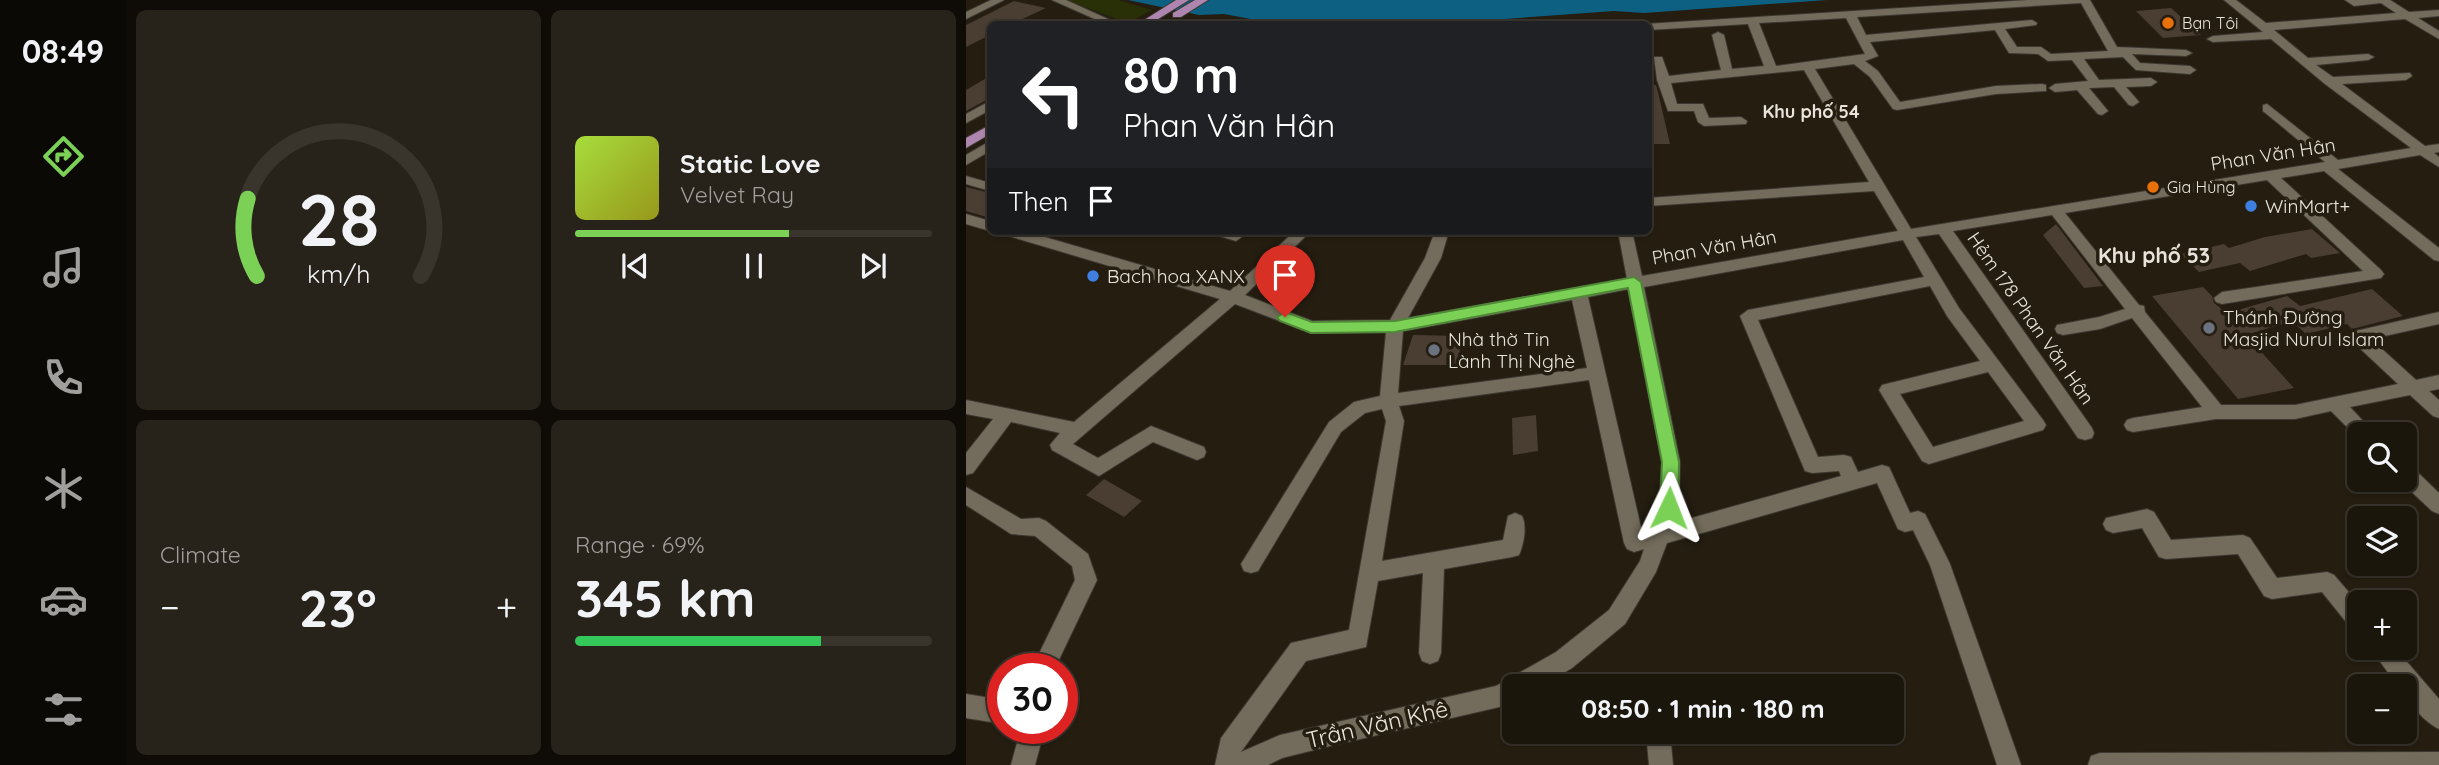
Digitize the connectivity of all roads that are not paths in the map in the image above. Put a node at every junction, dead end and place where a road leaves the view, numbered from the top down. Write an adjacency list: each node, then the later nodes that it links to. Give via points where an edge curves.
1 (999, 0): 15 (street)
2 (1057, 0): 18 (street)
3 (1184, 0): 19 (main road)
4 (1203, 0): 20 (main road)
5 (2078, 0): 12 (street)
6 (2085, 0): 30 (street)
7 (2229, 0): 24 (street)
8 (2350, 0): 9 (street)
9 (2383, 0): 16 (street)
10 (2427, 0): 11 (street)
11 (2439, 8)
12 (1893, 12): 14 (street); 25 (street)
13 (2439, 13): 16 (street)
14 (1850, 15): 17 (street); 28 (street)
15 (966, 16)
16 (2410, 16): 24 (street); 27 (street)
17 (1752, 20): 23 (street); 38 (street)
18 (1107, 21)
19 (1148, 21)
20 (1167, 21)
21 (2032, 23): 22 (street)
22 (1998, 26): 25 (street); 32 (street, via 2013,51 2040,50 2048,58)
23 (1652, 27)
24 (2269, 31): 29 (street); 36 (street)
25 (1913, 34): 28 (street)
26 (1718, 35): 40 (street)
27 (2439, 36)
28 (1861, 39): 35 (street, via 1872,55)
29 (2213, 39)
30 (2114, 52): 31 (street, via 2155,49 2158,53); 32 (street); 39 (street, via 2126,54 2136,66)
31 (2186, 53)
32 (2075, 56): 46 (street)
33 (2368, 57): 36 (street)
34 (1658, 58): 42 (street)
35 (1856, 60): 37 (street); 47 (street, via 1874,74 1897,106 1996,90)
36 (2305, 62): 43 (street)
37 (1808, 67): 38 (street); 68 (street)
38 (1771, 69): 40 (street)
39 (2190, 70)
40 (1727, 72): 42 (street)
41 (2406, 76): 43 (street)
42 (1663, 80): 53 (street, via 1672,108 1699,107 1704,122)
43 (2329, 80): 59 (street)
44 (2151, 82): 45 (street)
45 (2117, 83): 46 (street); 48 (street)
46 (2096, 84): 47 (street)
47 (2080, 86): 51 (street)
48 (2133, 102)
49 (987, 107): 52 (street)
50 (2267, 108): 63 (street)
51 (2102, 111)
52 (966, 119)
53 (1741, 121)
54 (987, 122): 55 (main road); 56 (main road)
55 (966, 130)
56 (966, 144)
57 (987, 147): 61 (street)
58 (2439, 148): 59 (street, Phan Văn Hân)
59 (2423, 151): 62 (street); 63 (street, Phan Văn Hân)
60 (987, 155): 64 (street)
61 (966, 161)
62 (2439, 163)
63 (2331, 166): 65 (street, Phan Văn Hân); 81 (street)
64 (966, 168)
65 (2271, 176): 70 (street, Phan Văn Hân); 86 (street, via 2376,274)
66 (966, 180): 67 (street)
67 (987, 186)
68 (1878, 186): 69 (street); 74 (street)
69 (1652, 202)
70 (2055, 210): 73 (street, Phan Văn Hân); 87 (street)
71 (966, 219): 72 (street)
72 (987, 225)
73 (1943, 228): 74 (street, Phan Văn Hân); 104 (street, Hẻm 178 Phan Văn Hân)
74 (1907, 234): 82 (street); 83 (street, Phan Văn Hân)
75 (1021, 235): 85 (street, Phan Văn Hân)
76 (1232, 235): 80 (street)
77 (1300, 235): 85 (street)
78 (1441, 235): 89 (street)
79 (1626, 235): 83 (street)
80 (1236, 236)
81 (2439, 256)
82 (1934, 280): 91 (street); 107 (street, via 1748,316 1812,465 1844,463)
83 (1634, 282): 84 (street, Phan Văn Hân); 113 (street, via 1671,462 1669,508)
84 (1579, 293): 89 (street, Phan Văn Hân); 92 (street)
85 (1233, 297): 89 (street, Phan Văn Hân, via 1311,327); 103 (street)
86 (2222, 298)
87 (2138, 310): 90 (street); 99 (street)
88 (2439, 318): 94 (street, via 2357,336)
89 (1395, 326): 95 (street)
90 (2063, 329)
91 (1992, 364): 91 (street, via 1888,390 1929,456 2038,425)
92 (1595, 373): 95 (street); 113 (street, via 1634,543)
93 (2439, 382): 94 (street)
94 (2413, 387): 96 (street); 98 (street)
95 (1388, 401): 115 (street, via 1360,407 1335,427); 116 (street, via 1395,421)
96 (2335, 404): 99 (street, via 2295,412); 101 (street)
97 (966, 407): 100 (street)
98 (2439, 411)
99 (2216, 412): 102 (street)
100 (1007, 414): 103 (street); 106 (street)
101 (2354, 422)
102 (2133, 425)
103 (1077, 429): 105 (street, via 1059,445 1099,468 1151,433)
104 (2085, 433)
105 (1198, 452)
106 (966, 467)
107 (1853, 480): 113 (street); 133 (street, via 1882,473 1905,523 1918,520 1940,564)
108 (2417, 484): 110 (street)
109 (966, 495): 118 (street, via 1018,528 1039,527 1085,568 1086,580)
110 (2439, 505)
111 (1515, 522): 114 (street, via 1512,548)
112 (2113, 524): 117 (street, via 2147,518 2166,550 2243,544 2272,589 2327,583)
113 (1659, 535): 121 (street, via 1649,565 1617,617)
114 (1434, 562): 116 (street); 119 (street)
115 (1251, 564)
116 (1370, 573): 130 (street, via 1359,639 1299,651 1230,747)
117 (2347, 607)
118 (1050, 653)
119 (1430, 653)
120 (2391, 660): 125 (street)
121 (1540, 674)
122 (1502, 696): 131 (street, Trần Văn Khê, via 1280,747)
123 (966, 706): 124 (street)
124 (987, 709)
125 (2439, 716)
126 (1029, 744): 129 (street)
127 (1659, 744): 132 (street)
128 (2439, 764): 135 (street)
129 (1023, 765)
130 (1227, 765)
131 (1241, 765)
132 (1661, 765)
133 (2009, 765)
134 (2100, 765): 135 (street)
135 (2206, 765)

